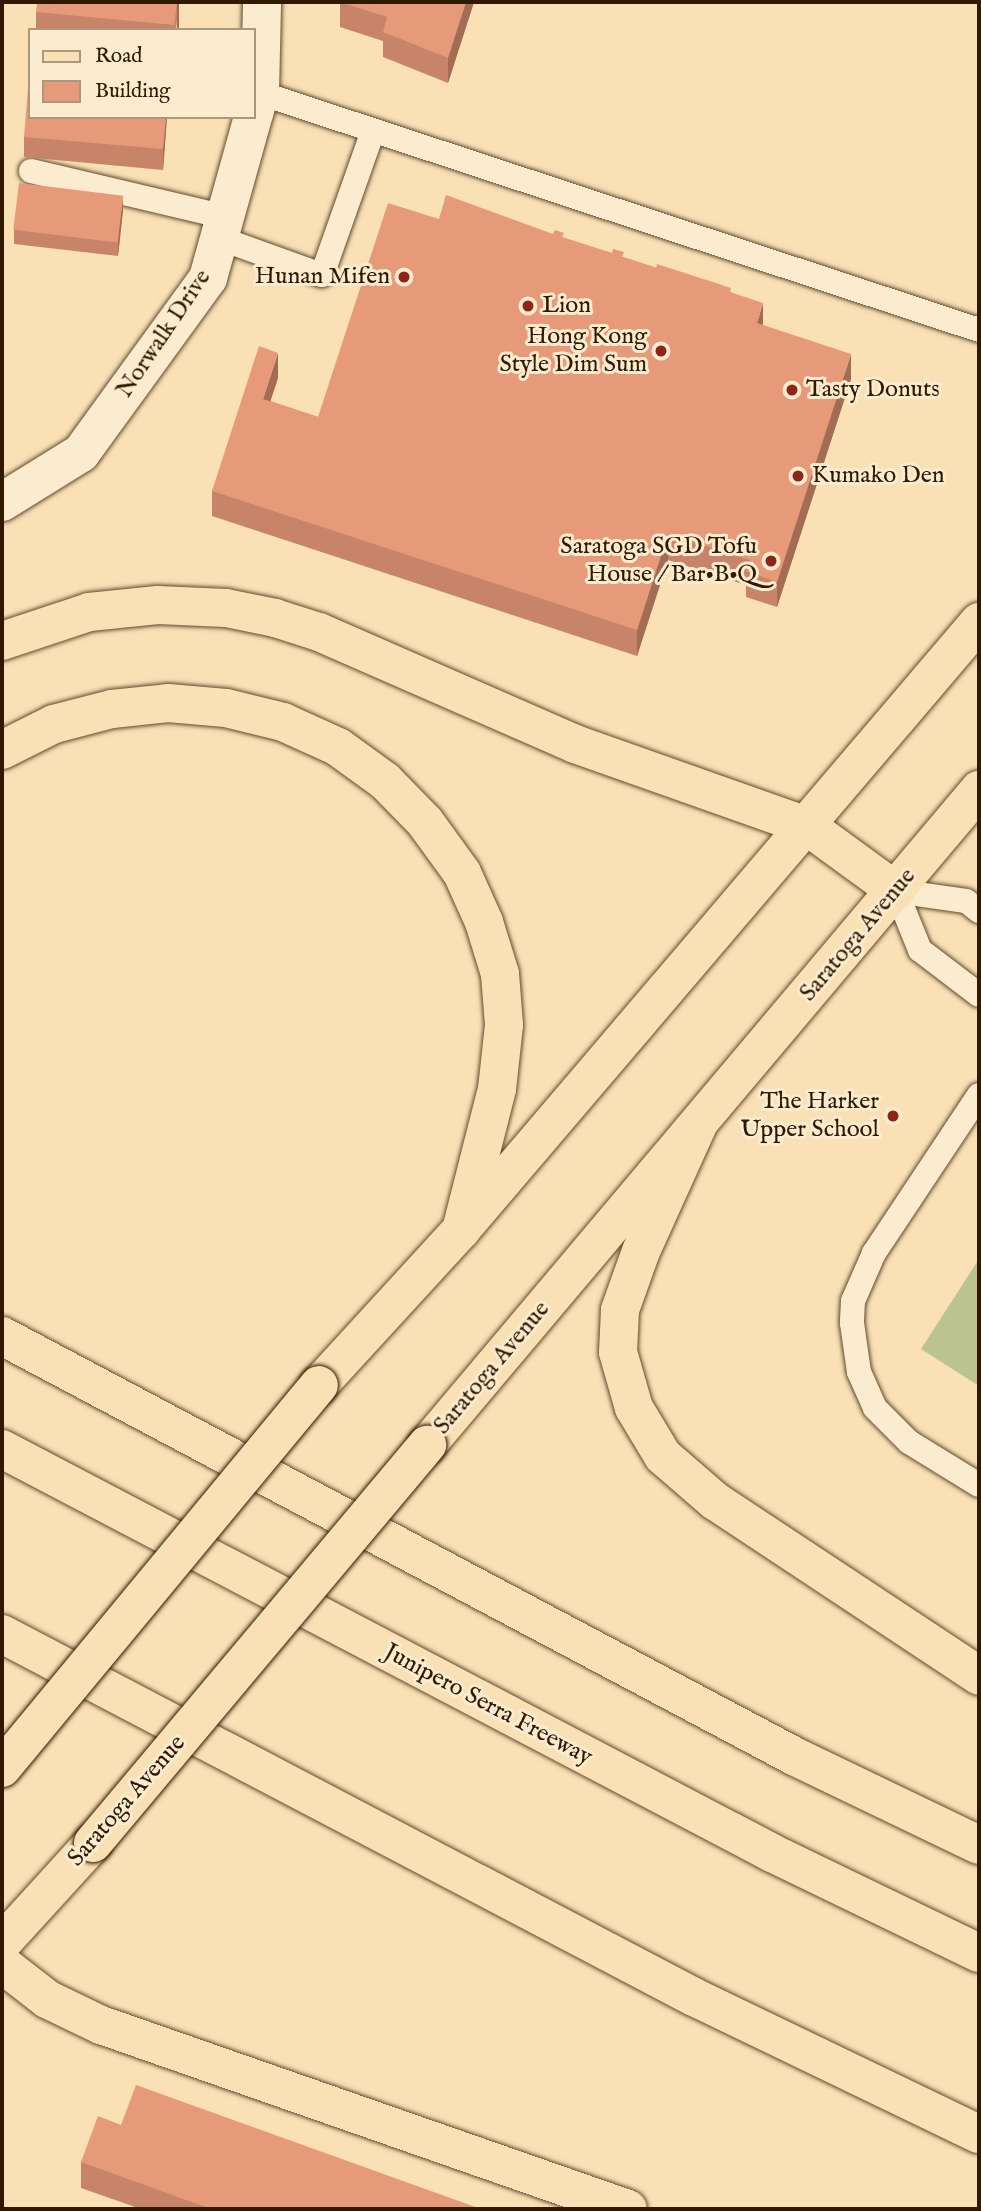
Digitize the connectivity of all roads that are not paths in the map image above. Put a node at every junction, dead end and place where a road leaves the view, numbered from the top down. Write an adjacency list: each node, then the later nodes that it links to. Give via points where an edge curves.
1 (262, 2): 2 (street, Norwalk Drive)
2 (256, 97): 4 (lane)
3 (250, 119): 6 (street, Norwalk Drive)
4 (373, 131): 6 (lane, via 322,275); 7 (lane)
5 (31, 171): 6 (lane)
6 (222, 228): 8 (street, Norwalk Drive, via 208,278 81,453)
7 (979, 330)
8 (2, 502)
9 (979, 622): 13 (main road)
10 (2, 641): 13 (main road, via 89,612 158,605 226,608 275,618 319,632 575,744)
11 (2, 750): 19 (main road, via 54,724 112,709 168,703 226,708 283,722 338,747 385,781 425,822 463,873 500,974 504,1025 497,1088)
12 (979, 790): 14 (main road, Saratoga Avenue)
13 (807, 826): 14 (main road); 19 (main road)
14 (896, 891): 15 (lane, via 966,901); 16 (lane, via 920,950); 18 (main road, Saratoga Avenue)
15 (979, 911)
16 (979, 995)
17 (979, 1096): 22 (lane, via 874,1253 853,1301 852,1323 859,1372 875,1408 909,1442)
18 (698, 1125): 24 (main road, via 640,1251 620,1310 618,1352 634,1408 663,1456 715,1501); 27 (main road, Saratoga Avenue, bridge, via 93,1843)
19 (461, 1230): 25 (main road, bridge, via 319,1385)
20 (2, 1336): 26 (main road, via 794,1756)
21 (2, 1449): 28 (main road, Junipero Serra Freeway, via 760,1847)
22 (979, 1485)
23 (2, 1634): 30 (main road, via 694,1997)
24 (979, 1676)
25 (2, 1768)
26 (979, 1845)
27 (2, 1943)
28 (979, 1953)
29 (2, 1964): 31 (main road, via 47,1999 102,2025)
30 (979, 2134)
31 (628, 2209)

